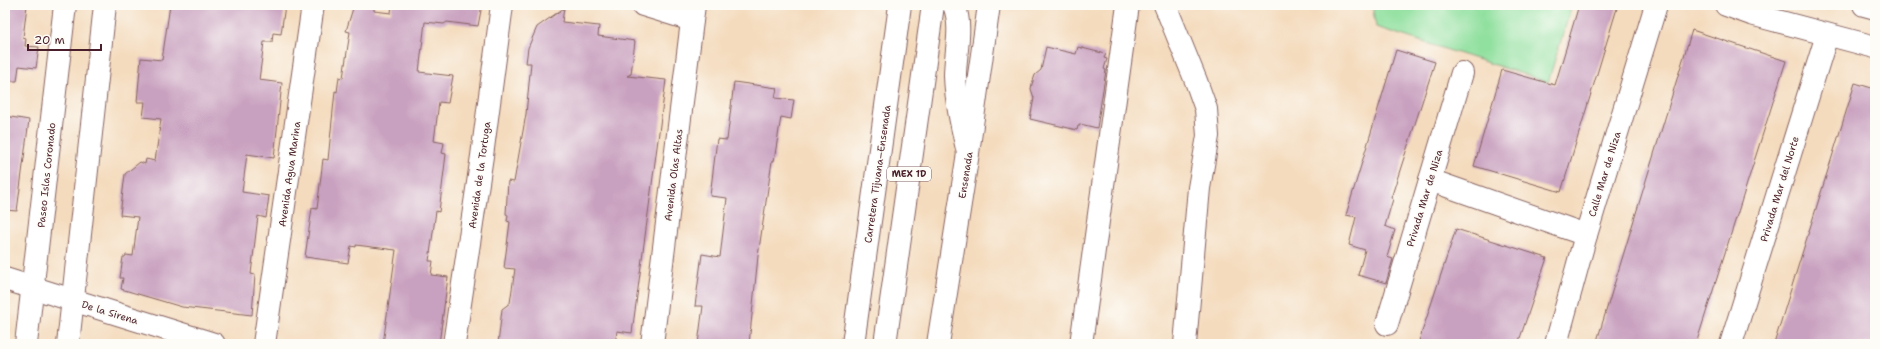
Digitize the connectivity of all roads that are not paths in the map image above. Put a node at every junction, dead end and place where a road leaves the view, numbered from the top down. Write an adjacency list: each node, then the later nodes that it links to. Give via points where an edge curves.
1 (65, 5): 24 (main road, Paseo Islas Coronado)
2 (105, 5): 25 (main road)
3 (313, 5): 30 (main road, Avenida Agua Marina)
4 (502, 5): 31 (main road, Avenida de la Tortuga)
5 (643, 5): 16 (main road)
6 (900, 5): 33 (main road, Carretera Tijuana–Ensenada / MEX 1D)
7 (933, 5): 34 (main road, MEX 1D)
8 (954, 5): 20 (main road, via 958,16 955,76 958,115)
9 (989, 5): 20 (main road, Ensenada)
10 (1128, 5): 36 (main road)
11 (1165, 5): 37 (main road, via 1206,109 1208,136 1199,188)
12 (1656, 5): 22 (main road, Calle Mar de Niza)
13 (1726, 5): 17 (main road)
14 (1864, 5): 15 (main road)
15 (1875, 8)
16 (693, 12): 32 (main road, Avenida Olas Altas)
17 (1827, 34): 18 (main road); 39 (main road, Privada Mar del Norte)
18 (1875, 48)
19 (1462, 73): 21 (main road, Privada Mar de Niza)
20 (968, 153): 35 (main road, Ensenada)
21 (1430, 180): 22 (main road); 26 (main road, Privada Mar de Niza)
22 (1586, 235): 38 (main road, Calle Mar de Niza)
23 (5, 279): 24 (main road, De la Sirena)
24 (33, 287): 25 (main road, De la Sirena); 27 (main road, Paseo Islas Coronado)
25 (73, 300): 28 (main road); 29 (main road, De la Sirena)
26 (1387, 324)
27 (26, 344)
28 (68, 344)
29 (214, 344)
30 (264, 344)
31 (454, 344)
32 (652, 344)
33 (853, 344)
34 (885, 344)
35 (938, 344)
36 (1081, 344)
37 (1185, 344)
38 (1556, 344)
39 (1731, 344)

